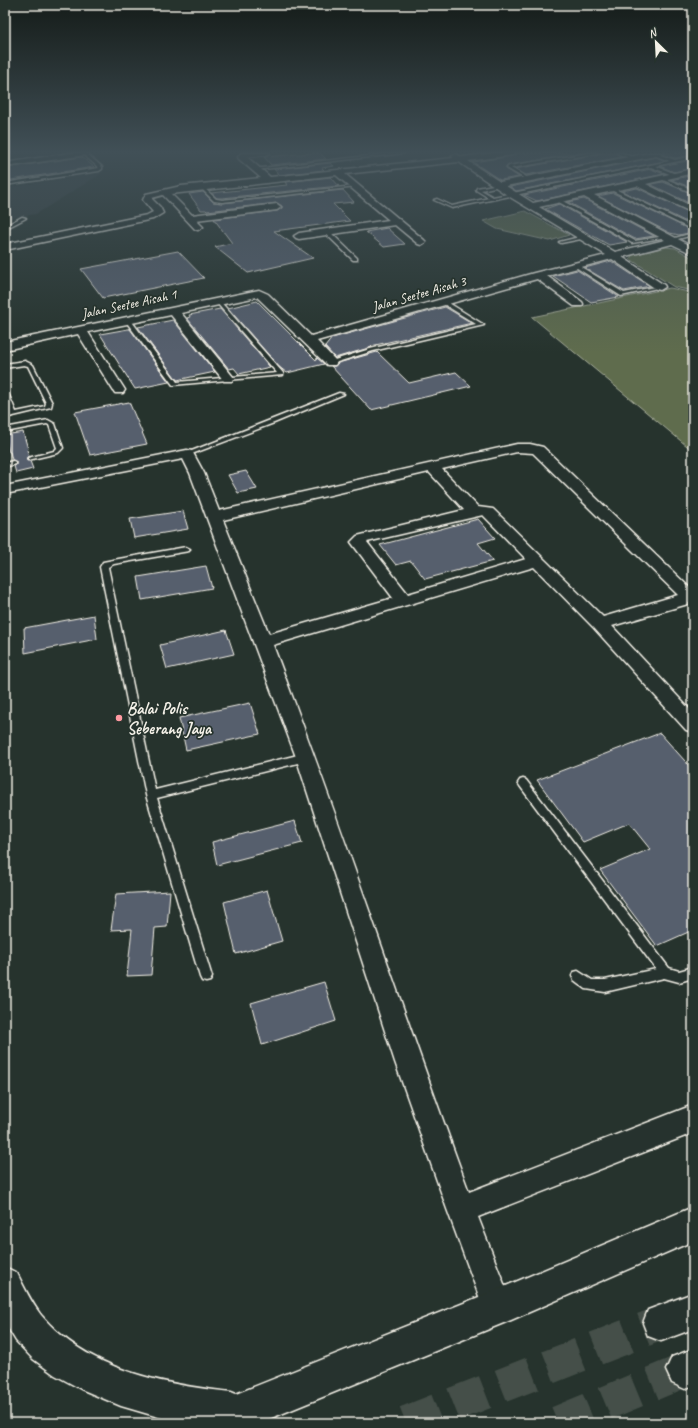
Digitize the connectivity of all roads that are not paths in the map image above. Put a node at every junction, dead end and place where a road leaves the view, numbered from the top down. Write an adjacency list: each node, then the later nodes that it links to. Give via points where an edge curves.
1 (16, 220): 10 (lane)
2 (21, 220): 12 (lane)
3 (133, 220): 22 (street)
4 (190, 220): 13 (street)
5 (394, 220): 11 (street)
6 (554, 220): 18 (street)
7 (594, 220): 19 (lane, via 634,242)
8 (633, 220): 19 (street)
9 (674, 220): 14 (lane)
10 (5, 222)
11 (397, 222): 15 (street); 20 (street)
12 (5, 228)
13 (198, 228)
14 (693, 229)
15 (327, 232): 17 (street); 25 (lane)
16 (693, 234): 19 (lane)
17 (299, 236)
18 (584, 237): 21 (lane); 24 (street)
19 (669, 239): 23 (street); 24 (street, Jalan Seetee Aisah 3)
20 (421, 242)
21 (561, 242)
22 (5, 246)
23 (689, 249)
24 (613, 255): 26 (street, Jalan Seetee Aisah 3); 28 (street)
25 (355, 259)
26 (576, 265): 27 (street, Jalan Seetee Aisah 3); 28 (lane, via 623,295)
27 (538, 275): 30 (street, Jalan Seetee Aisah 3); 31 (street)
28 (660, 288)
29 (218, 301): 32 (street, Jalan Seetee Aisah 1); 35 (street, Jalan Seetee Aisah 1, via 259,293); 39 (lane, via 281,374)
30 (444, 302): 35 (street, Jalan Seetee Aisah 3); 37 (lane, via 481,325 379,348)
31 (578, 304)
32 (173, 310): 33 (street, Jalan Seetee Aisah 1); 39 (street)
33 (128, 320): 34 (street, Jalan Seetee Aisah 1); 39 (lane, via 175,384)
34 (81, 330): 36 (street, Jalan Seetee Aisah 1); 40 (street)
35 (308, 340): 37 (street)
36 (5, 346)
37 (331, 362)
38 (5, 366): 43 (lane, via 30,364 49,403 48,407)
39 (228, 378)
40 (119, 390)
41 (5, 393): 43 (lane)
42 (341, 394): 46 (lane)
43 (14, 414): 44 (lane)
44 (5, 416)
45 (5, 430): 47 (lane, via 48,422 52,424 60,448 56,452)
46 (187, 454): 51 (street); 53 (street)
47 (30, 459)
48 (13, 463): 49 (lane)
49 (5, 465)
50 (432, 467): 52 (street); 53 (street); 57 (street, via 517,448 538,450 686,593 682,600)
51 (5, 490)
52 (474, 512): 55 (street, via 488,512); 56 (street, via 362,539 359,542)
53 (214, 517): 58 (street)
54 (186, 549): 62 (lane, via 113,562 104,567)
55 (537, 561): 56 (street); 57 (street)
56 (404, 600): 58 (street)
57 (600, 624): 59 (street)
58 (263, 642): 60 (street)
59 (693, 725)
60 (306, 757): 62 (lane); 68 (street)
61 (523, 783): 63 (lane)
62 (151, 795): 66 (lane)
63 (665, 972): 64 (lane, via 672,977 681,977); 65 (lane, via 605,986 590,985)
64 (693, 972)
65 (578, 976)
66 (206, 977)
67 (693, 1119): 68 (street)
68 (460, 1209): 71 (street)
69 (693, 1224): 71 (highway)
70 (5, 1285): 74 (highway, via 30,1329 69,1362 119,1386 204,1409)
71 (498, 1307): 74 (highway)
72 (693, 1311): 73 (highway)
73 (661, 1323)
74 (224, 1417)

